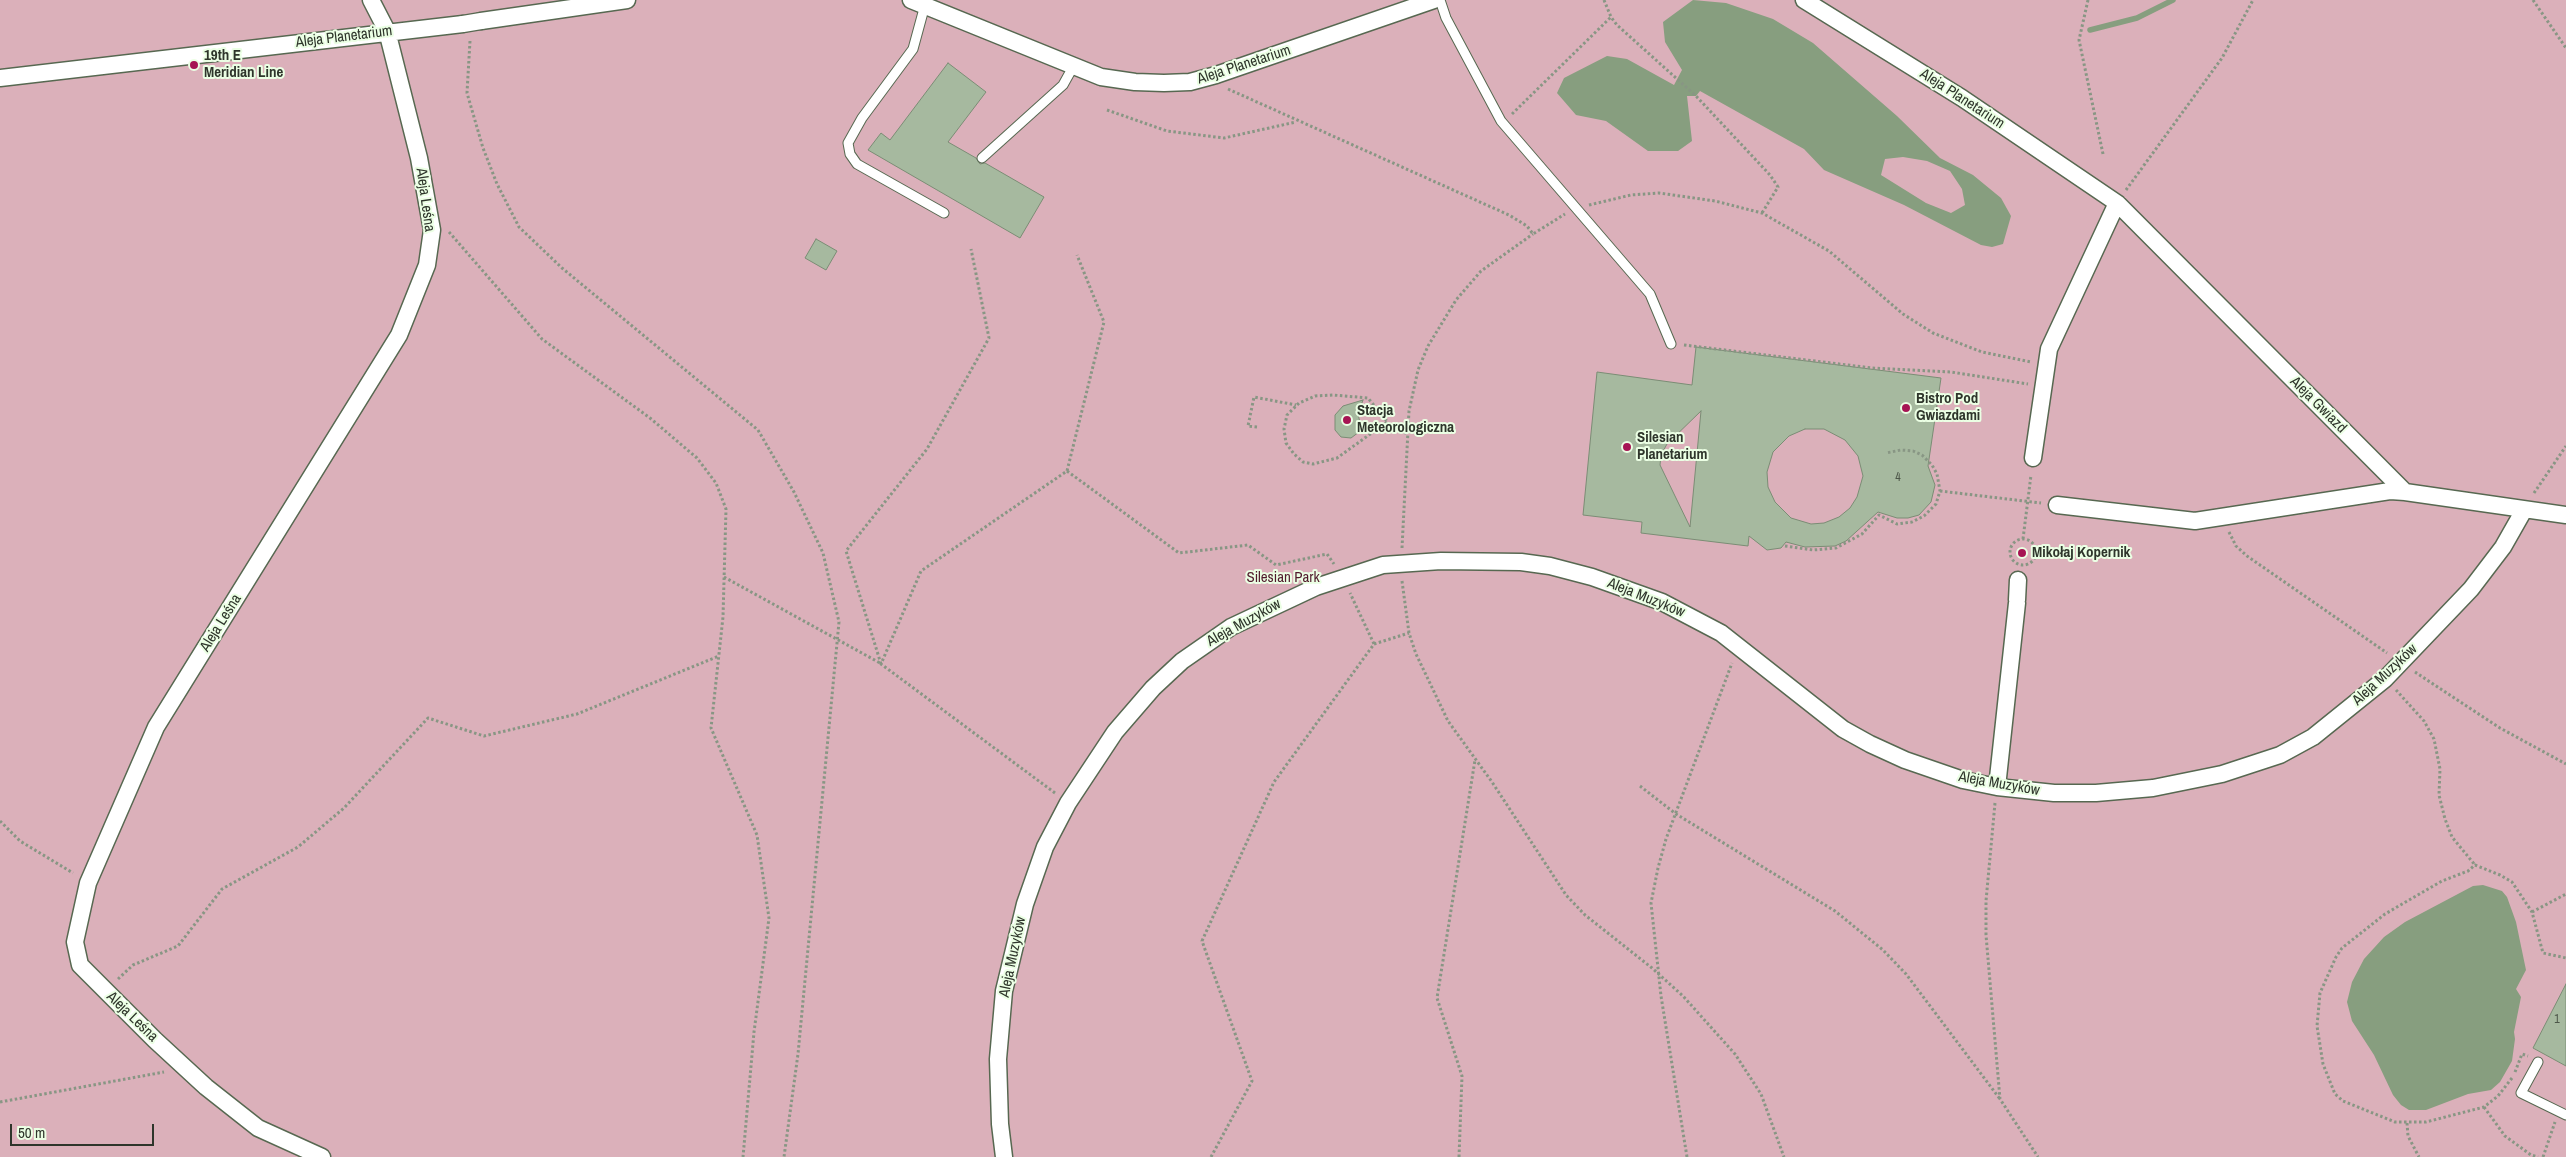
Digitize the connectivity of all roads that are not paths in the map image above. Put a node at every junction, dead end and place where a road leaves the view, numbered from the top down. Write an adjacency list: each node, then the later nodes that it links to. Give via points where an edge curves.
1 (370, 0): 7 (street, Aleja Leśna)
2 (627, 0): 7 (street, Aleja Planetarium, bridge, via 481,21 466,31)
3 (1434, 0): 8 (street, Aleja Planetarium, via 1190,82 1135,82 1101,77)
4 (1440, 0): 13 (lane, via 1446,18 1501,121 1650,294)
5 (1804, 0): 11 (street, Aleja Planetarium, via 1962,98)
6 (918, 2): 8 (street, Aleja Planetarium); 12 (lane, via 913,49 862,118 848,143 857,164)
7 (387, 31): 9 (street, Aleja Planetarium); 23 (street, Aleja Leśna, via 419,158 432,230 426,265 400,335 156,727 88,883 75,942 80,965 206,1087 258,1128)
8 (1074, 67): 10 (lane, via 1063,86)
9 (0, 78)
10 (982, 158)
11 (2117, 203): 14 (street, via 2049,349); 15 (street, Aleja Gwiazd)
12 (944, 213)
13 (1671, 344)
14 (2033, 458)
15 (2405, 492): 16 (street, via 2390,491 2195,521); 17 (street)
16 (2057, 505)
17 (2524, 510): 18 (street); 20 (street, Aleja Muzyków, via 2481,579 2385,679 2325,729 2298,746 2222,774 2152,788 2054,793)
18 (2566, 515)
19 (2018, 580): 20 (street)
20 (1997, 787): 24 (street, Aleja Muzyków, via 1938,772 1870,744 1832,720 1721,633 1662,602 1607,582 1550,566 1487,560 1383,565 1309,590 1230,627 1182,661 1153,688 1115,732 1068,803 1045,847 1025,904 1004,991 998,1059)
21 (2538, 1062): 22 (lane, via 2521,1093)
22 (2566, 1116)
23 (322, 1157)
24 (1004, 1157)

